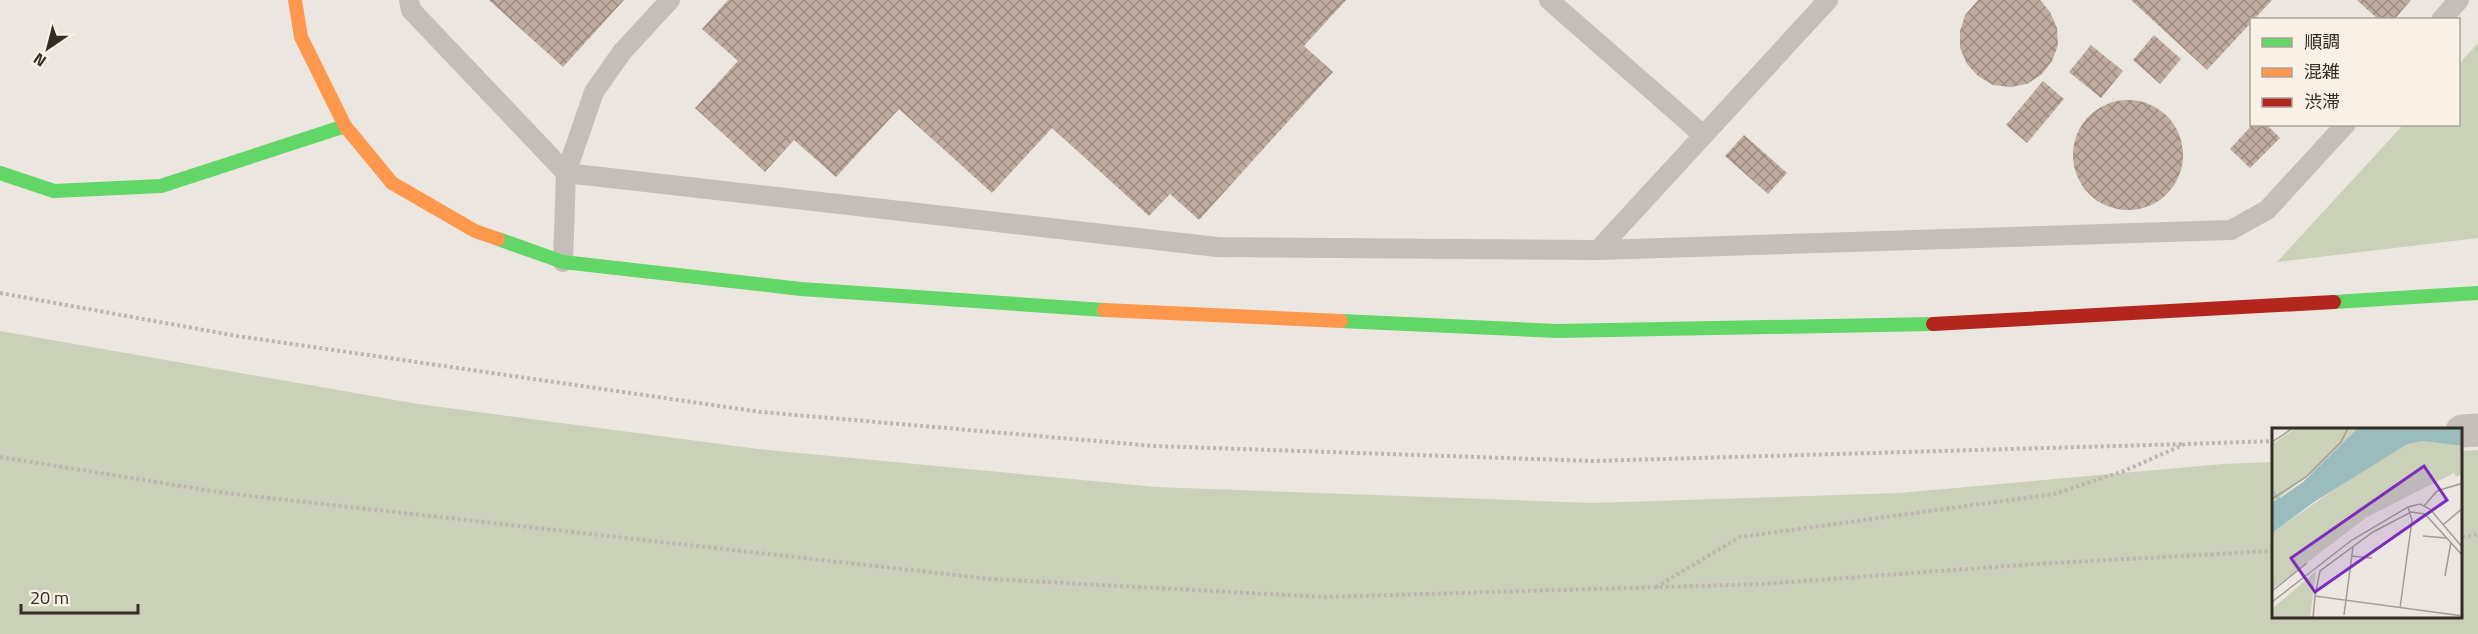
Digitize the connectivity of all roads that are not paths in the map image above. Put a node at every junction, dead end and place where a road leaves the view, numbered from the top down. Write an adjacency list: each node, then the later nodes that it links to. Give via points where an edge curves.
1 (295, 0): 8 (street, via 301,37)
2 (409, 0): 12 (lane, via 411,10)
3 (670, 0): 12 (lane, via 622,52 594,92)
4 (1549, 0): 10 (lane)
5 (1828, 0): 10 (lane)
6 (2459, 0): 7 (lane)
7 (2443, 18)
8 (345, 126): 11 (street, via 161,186 54,190); 14 (street, via 392,183 475,231)
9 (2344, 126): 13 (lane, via 2267,210 2230,230)
10 (1704, 135): 13 (lane)
11 (0, 173)
12 (566, 173): 13 (lane, via 1217,248); 14 (lane)
13 (1598, 250)
14 (563, 262): 15 (street, via 836,291 1152,313 1557,331 1973,323)
15 (2478, 293)
16 (2478, 430): 17 (street)
17 (2463, 431)

